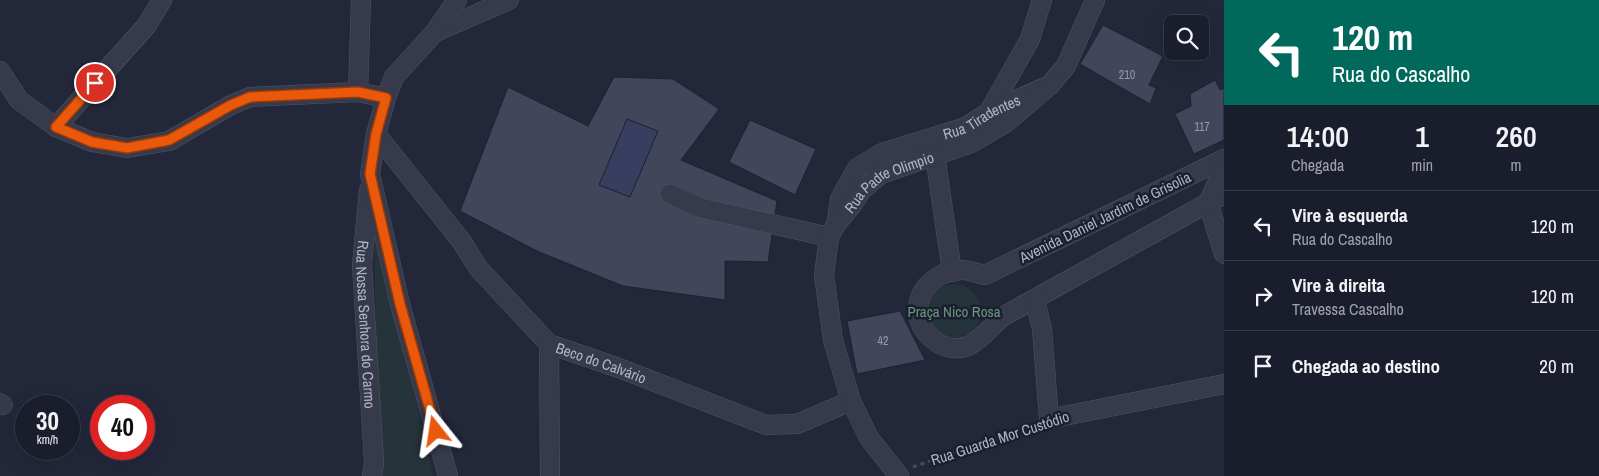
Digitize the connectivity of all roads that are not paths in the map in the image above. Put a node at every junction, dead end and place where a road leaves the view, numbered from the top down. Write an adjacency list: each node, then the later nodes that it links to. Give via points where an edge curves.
1 (162, 0): 13 (street, via 147,25)
2 (361, 0): 10 (street)
3 (457, 0): 7 (street)
4 (509, 0): 7 (street)
5 (1042, 0): 12 (street, via 1030,39)
6 (1095, 0): 9 (street, Rua Tiradentes, via 1066,66)
7 (436, 32): 11 (street, Rua Nossa Senhora do Carmo, via 394,77)
8 (0, 71): 13 (street, via 19,100)
9 (1050, 85): 12 (street, Rua Tiradentes); 15 (street, Rua Padre Olimpio, via 1006,122 971,143)
10 (358, 92): 11 (street); 13 (street, via 250,97 169,140 127,148 92,142)
11 (386, 98): 14 (street, Rua Nossa Senhora do Carmo)
12 (989, 112): 21 (street, Rua Tiradentes, via 966,127 882,153 857,168 840,199)
13 (56, 127)
14 (376, 134): 18 (street, Rua Nossa Senhora do Carmo); 25 (street, Beco do Calvário, via 462,242 479,270)
15 (935, 155): 21 (street, Rua Padre Olimpio, via 881,174 861,191); 23 (street)
16 (1224, 159): 23 (street, Avenida Daniel Jardim de Grisolia, via 985,275 964,270)
17 (1224, 168): 20 (street, Avenida Daniel Jardim de Grisolia)
18 (370, 174): 29 (street, Rua Nossa Senhora do Carmo, via 362,265 374,462); 30 (street, via 400,304)
19 (670, 194): 21 (street, via 701,208)
20 (1216, 199): 22 (street); 24 (street)
21 (833, 230): 27 (street, via 824,275 833,340)
22 (1224, 254)
23 (952, 272): 24 (street, via 937,278 923,291 918,303 921,327 943,346 957,348 970,345 1002,317)
24 (1035, 300): 26 (street, Rua Guarda Mor Custódio, via 1042,329 1049,419)
25 (549, 344): 27 (street, Beco do Calvário, via 766,425 797,424); 31 (street)
26 (1224, 384)
27 (851, 400): 28 (street, via 869,438)
28 (897, 475)
29 (372, 476)
30 (448, 476)
31 (550, 476)

